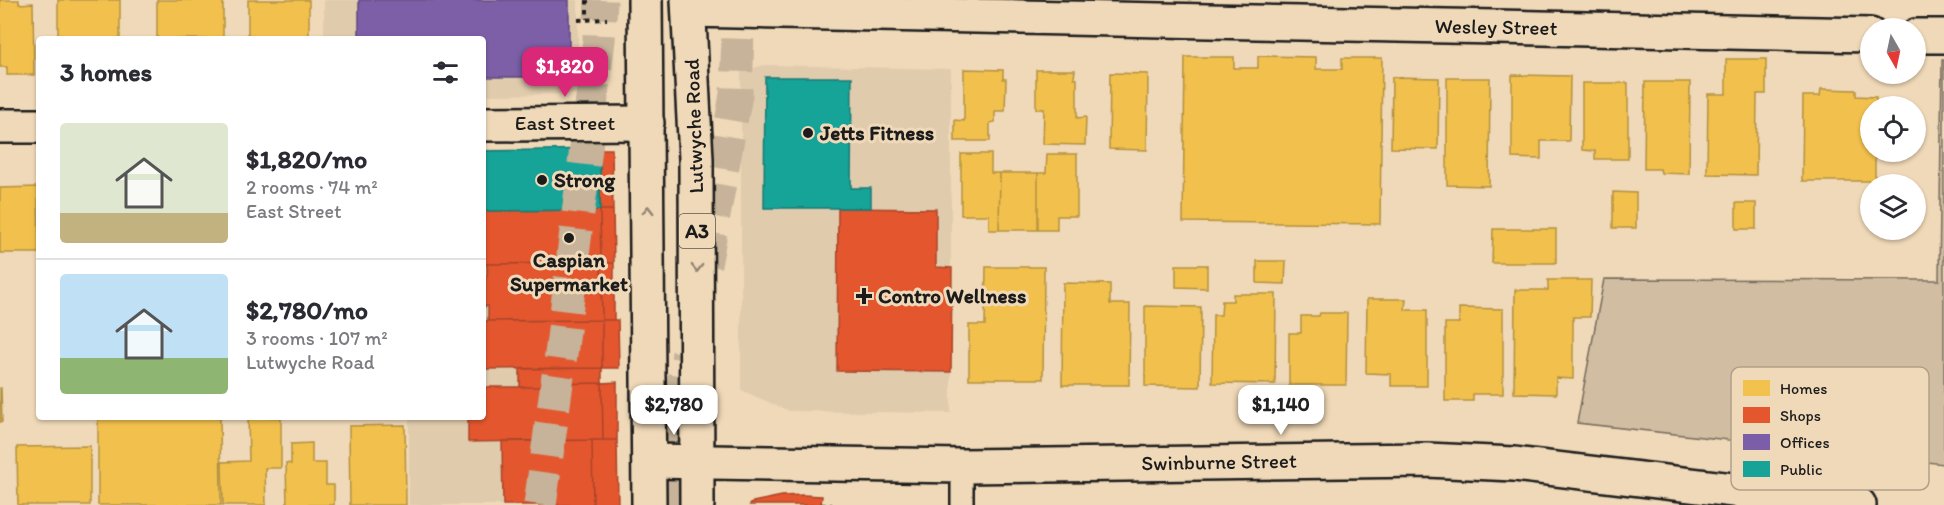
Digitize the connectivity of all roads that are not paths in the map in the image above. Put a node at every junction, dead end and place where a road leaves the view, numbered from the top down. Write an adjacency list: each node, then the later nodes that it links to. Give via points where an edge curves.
1 (645, 0): 6 (main road, A3)
2 (689, 5): 3 (main road, Wesley Street); 11 (main road, Lutwyche Road / A3, one-way to 11, via 696,159)
3 (1860, 35)
4 (1926, 36): 5 (main road)
5 (1944, 36)
6 (647, 123): 7 (main road, East Street); 10 (main road, A3, one-way to 6)
7 (486, 124)
8 (0, 126): 9 (main road)
9 (36, 126)
10 (650, 461): 11 (main road, Swinburne Street); 15 (main road, A3)
11 (697, 462): 12 (main road, Swinburne Street); 16 (main road, Lutwyche Road / A3)
12 (962, 466): 13 (main road, Swinburne Street, via 1427,460 1514,464); 17 (lane)
13 (1731, 490)
14 (1733, 490): 18 (main road, Swinburne Street)
15 (649, 505)
16 (698, 505)
17 (962, 505)
18 (1859, 505)

